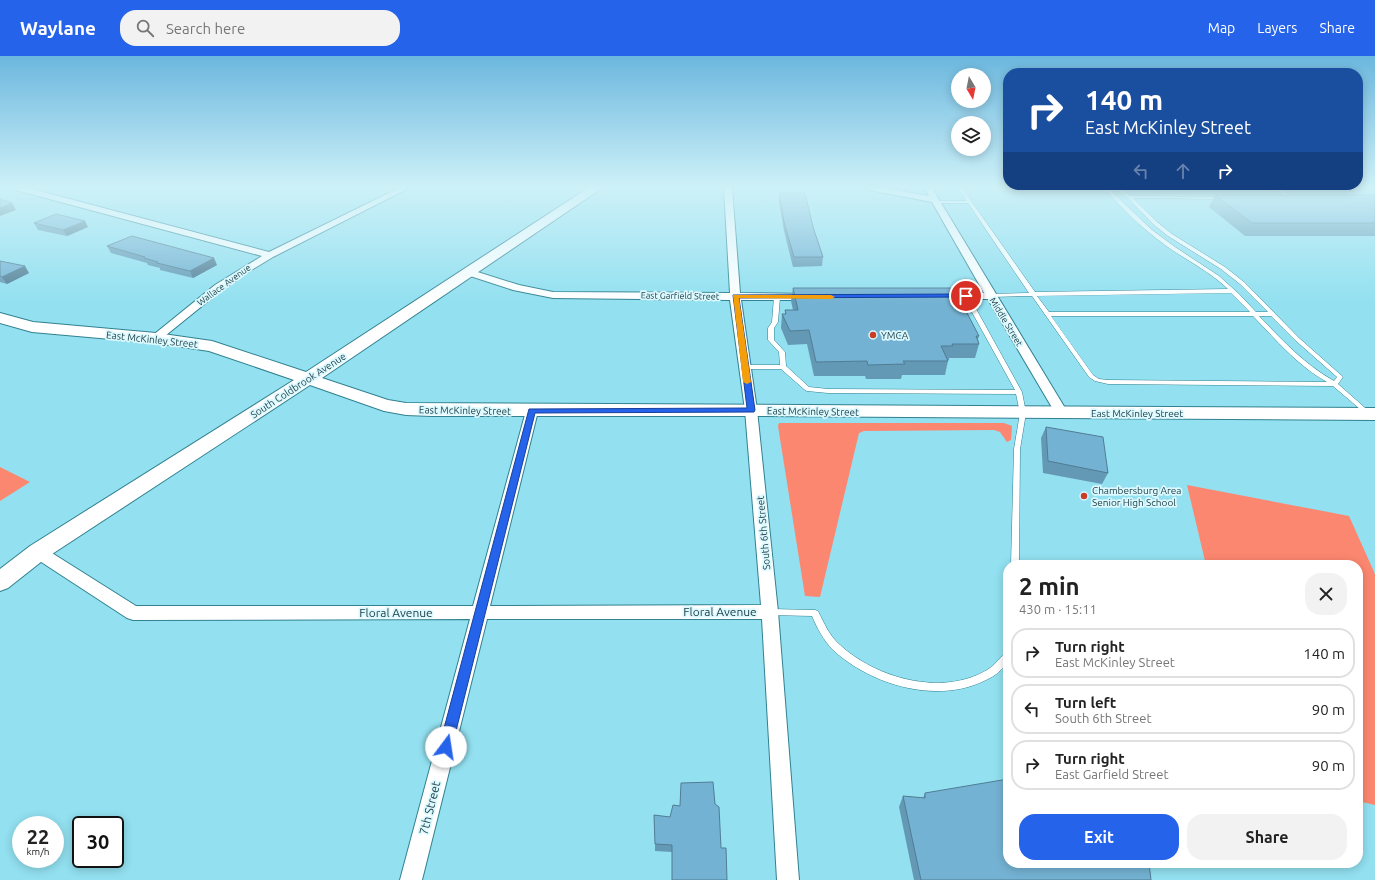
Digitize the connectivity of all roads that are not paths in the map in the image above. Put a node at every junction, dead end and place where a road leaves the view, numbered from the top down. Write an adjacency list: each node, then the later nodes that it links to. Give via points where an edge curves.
1 (163, 226): 9 (street)
2 (328, 226): 9 (street, Wallace Avenue)
3 (537, 226): 10 (street, South Coldbrook Avenue)
4 (730, 226): 15 (street, South 6th Street)
5 (951, 226): 18 (street, Middle Street)
6 (986, 226): 14 (lane)
7 (1145, 226): 12 (lane)
8 (1159, 226): 11 (lane)
9 (270, 255): 25 (street, Wallace Avenue, via 219,287)
10 (468, 272): 15 (street, East Garfield Street, via 517,288 553,294); 28 (street, South Coldbrook Avenue)
11 (1228, 272): 12 (lane); 23 (lane)
12 (1212, 273): 13 (lane)
13 (1231, 291): 14 (lane); 22 (lane)
14 (1033, 294): 18 (lane); 21 (lane)
15 (735, 296): 19 (street, East Garfield Street); 26 (street, South 6th Street)
16 (926, 296): 17 (street)
17 (966, 296): 18 (street); 30 (lane)
18 (991, 296): 34 (street, Middle Street)
19 (777, 297): 20 (street, East Garfield Street); 27 (lane, via 771,340 782,352)
20 (817, 297)
21 (1047, 314): 22 (lane); 29 (lane, via 1091,376 1097,380)
22 (1253, 314): 23 (lane); 29 (lane, via 1308,367)
23 (1271, 314): 29 (lane, via 1340,377)
24 (0, 318): 25 (street, East McKinley Street, via 32,326)
25 (156, 338): 28 (street, East McKinley Street, via 212,346)
26 (745, 367): 27 (lane); 31 (street, South 6th Street)
27 (783, 367): 30 (lane, via 807,389 828,392)
28 (308, 379): 32 (street, East McKinley Street, via 384,405 406,409); 36 (street, South Coldbrook Avenue)
29 (1335, 384): 35 (lane)
30 (1019, 392): 33 (lane)
31 (751, 410): 32 (street, East McKinley Street); 33 (street, East McKinley Street); 39 (street, South 6th Street)
32 (532, 411): 40 (street, 7th Street)
33 (1023, 413): 34 (street, East McKinley Street); 37 (lane, via 1017,449)
34 (1062, 413): 35 (street, East McKinley Street)
35 (1372, 414)
36 (38, 552): 38 (street, South Coldbrook Avenue); 40 (street, Floral Avenue, via 133,613)
37 (1015, 560)
38 (0, 582)
39 (770, 612): 40 (street, Floral Avenue); 41 (lane, via 815,614 822,629 836,647 855,663 876,674 907,684 943,687 973,681 990,673); 43 (street, South 6th Street)
40 (480, 613): 42 (street, 7th Street)
41 (1003, 662)
42 (412, 880)
43 (788, 880)

